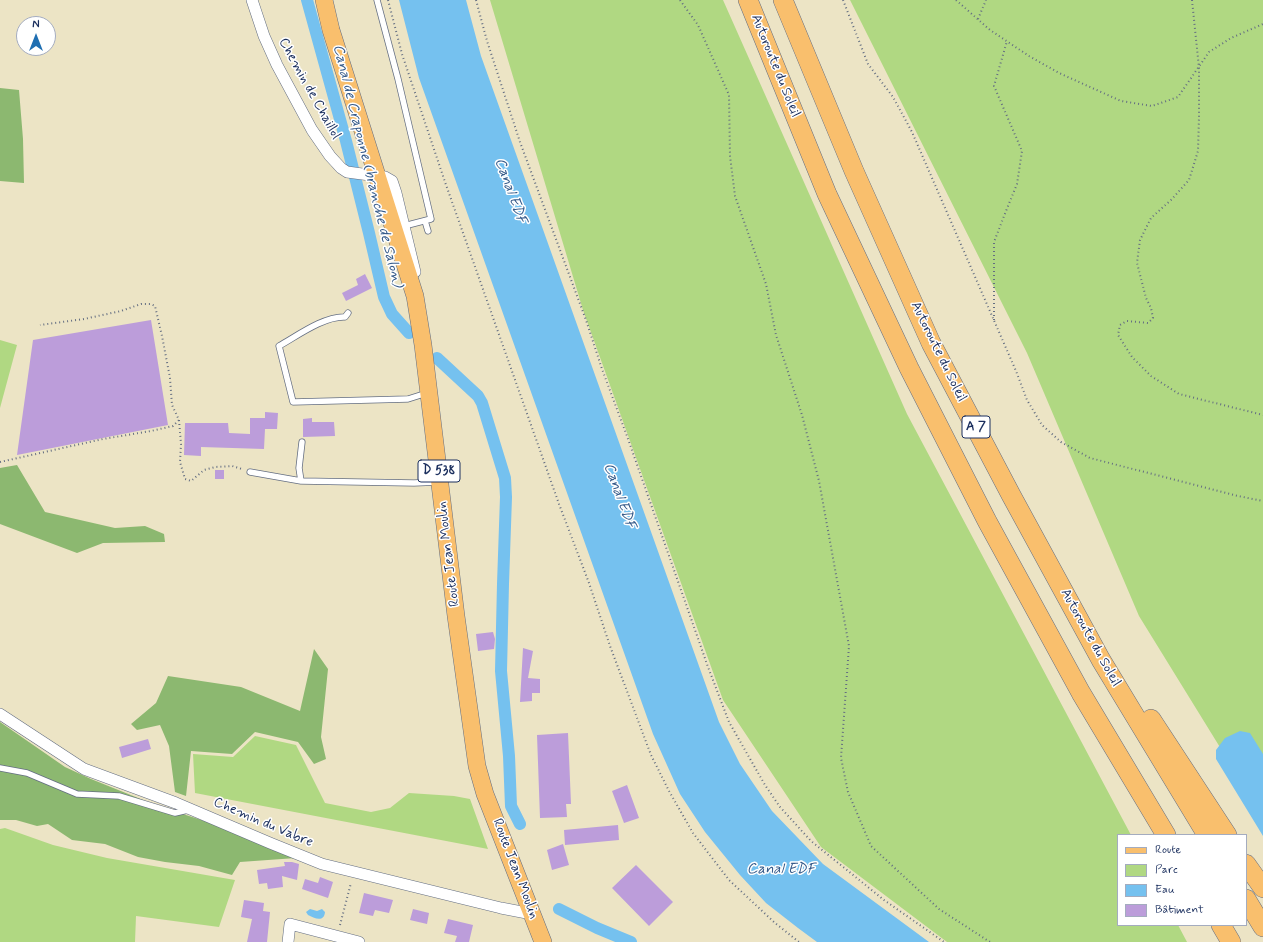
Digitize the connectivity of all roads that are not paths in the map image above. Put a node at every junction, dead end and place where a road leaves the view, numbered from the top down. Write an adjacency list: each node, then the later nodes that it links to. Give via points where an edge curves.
1 (252, 0): 6 (street, Chemin de Chaillol, via 276,65 312,130 341,168 347,172)
2 (324, 0): 6 (main road, Route Jean Moulin / D 538)
3 (377, 0): 7 (lane, via 431,219)
4 (748, 0): 21 (highway, Autoroute du Soleil / A 7, via 827,194 909,368 987,521 1081,693)
5 (783, 0): 17 (highway, Autoroute du Soleil / A 7, via 854,171 931,343)
6 (369, 176): 8 (street, Chemin de Chaillol, via 392,181); 11 (main road, Route Jean Moulin / D 538, via 415,296)
7 (425, 220): 8 (lane); 9 (lane)
8 (404, 226): 11 (street, via 418,282)
9 (428, 231)
10 (348, 313): 12 (lane, via 345,317 337,317 315,326 279,346 293,402 408,399)
11 (419, 320): 12 (main road, Route Jean Moulin / D 538)
12 (429, 392): 16 (main road, Route Jean Moulin / D 538)
13 (302, 442): 15 (lane, via 299,468)
14 (250, 472): 15 (lane)
15 (301, 481): 16 (lane)
16 (440, 481): 27 (main road, Route Jean Moulin / D 538, via 477,766 485,794)
17 (1101, 660): 22 (highway, Autoroute du Soleil / A 7); 23 (highway, via 1123,676)
18 (0, 714): 20 (street, Chemin du Vabre, via 84,769)
19 (0, 768): 20 (lane, via 26,774 77,794 119,796 175,813)
20 (193, 810): 27 (street, Chemin du Vabre, via 322,864)
21 (1165, 834)
22 (1206, 834)
23 (1226, 834)
24 (1247, 865): 25 (highway)
25 (1263, 888)
26 (1247, 901): 29 (highway)
27 (532, 914): 32 (main road, Route Jean Moulin / D 538)
28 (1222, 926): 33 (highway)
29 (1263, 927)
30 (288, 942): 31 (street, via 290,924)
31 (359, 942)
32 (543, 942)
33 (1231, 942)

